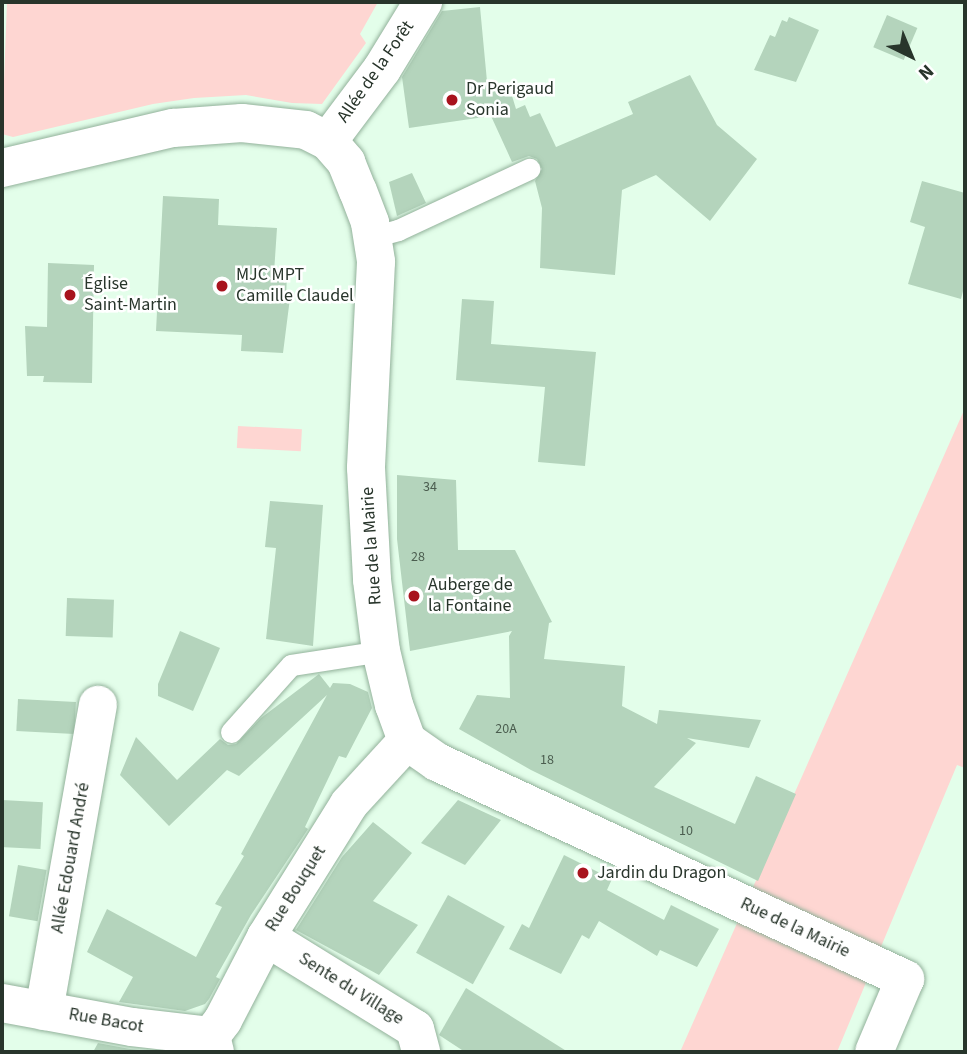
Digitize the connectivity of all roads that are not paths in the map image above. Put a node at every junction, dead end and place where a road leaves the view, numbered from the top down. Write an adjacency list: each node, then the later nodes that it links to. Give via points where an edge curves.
1 (423, 2): 2 (street, Allée de la Forêt, via 383,69)
2 (328, 141): 3 (street, via 306,130 242,123 173,128); 5 (street, Rue de la Mairie, via 346,162)
3 (2, 168)
4 (529, 169): 5 (lane, via 398,230)
5 (372, 237): 6 (street, Rue de la Mairie, via 376,262 366,468)
6 (381, 651): 8 (lane, via 291,665); 9 (street, Rue de la Mairie)
7 (98, 705): 12 (street, Allée Edouard André)
8 (231, 732)
9 (407, 741): 10 (street, Rue Bouquet, via 349,804); 15 (street, Rue de la Mairie, via 437,762 905,979)
10 (266, 937): 13 (street, Rue Bouquet); 14 (street, Sente du Village, via 415,1029)
11 (2, 1003): 12 (street, Rue Bacot)
12 (44, 1011): 13 (street, Rue Bacot)
13 (213, 1044)
14 (421, 1052)
15 (874, 1052)

